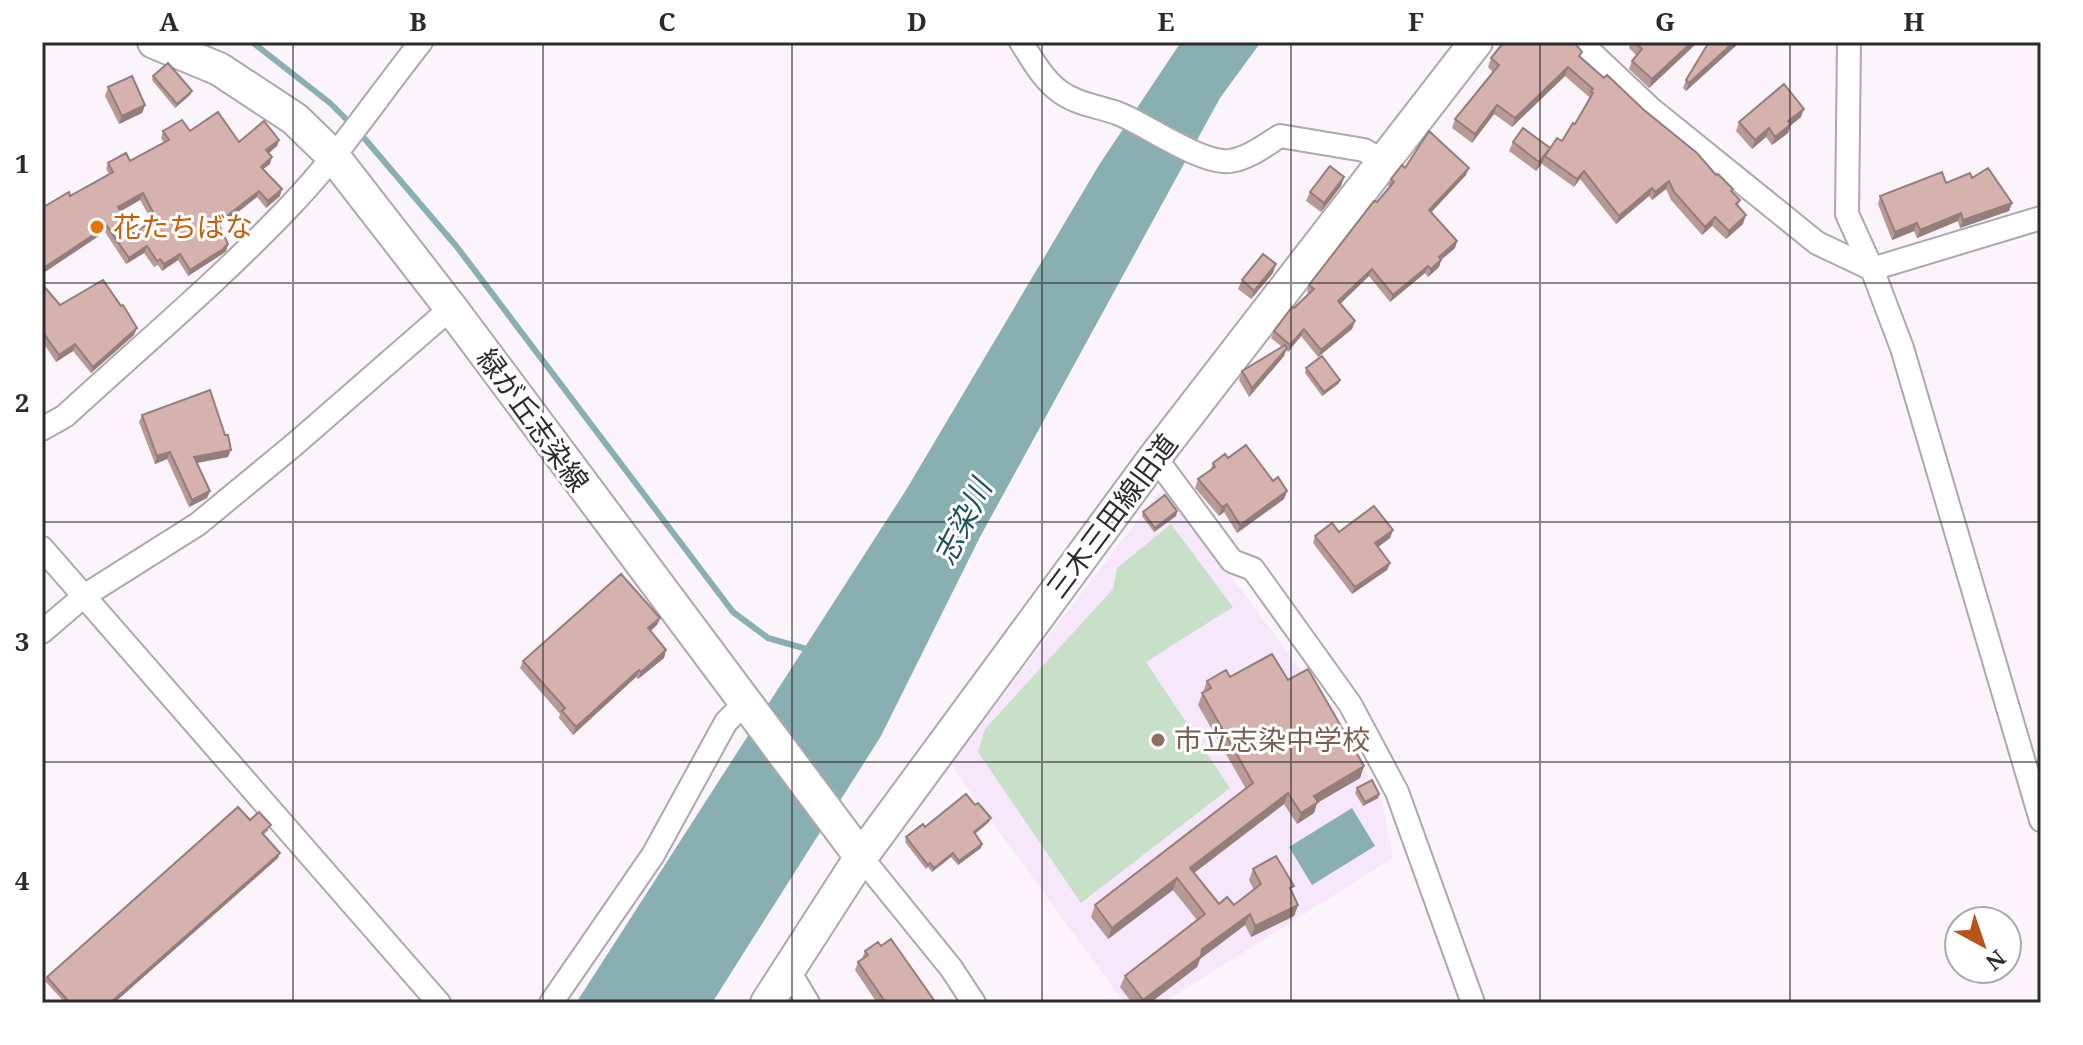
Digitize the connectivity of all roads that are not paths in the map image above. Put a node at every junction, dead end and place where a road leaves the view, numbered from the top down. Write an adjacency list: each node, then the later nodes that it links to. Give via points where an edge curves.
1 (154, 42): 7 (street, 緑が丘志染線, via 219,69 295,119)
2 (421, 42): 7 (street)
3 (1021, 42): 8 (street, via 1043,76 1061,92 1211,160 1251,154 1280,136 1364,150)
4 (1476, 42): 8 (street, 三木三田線旧道)
5 (1580, 42): 10 (street, via 1650,108 1817,243)
6 (1849, 42): 10 (street, via 1847,214)
7 (333, 156): 11 (street, 緑が丘志染線); 12 (street, via 294,203 183,310 65,416)
8 (1385, 162): 13 (street, 三木三田線旧道)
9 (2041, 218): 10 (street)
10 (1872, 269): 18 (street, via 1902,348)
11 (451, 308): 15 (street, via 198,524); 17 (street, 緑が丘志染線)
12 (42, 429)
13 (1155, 457): 19 (street, 三木三田線旧道); 26 (street, via 1232,561 1253,569 1350,704 1397,792)
14 (42, 548): 15 (street)
15 (84, 596): 16 (street); 21 (street)
16 (42, 632)
17 (745, 703): 19 (street, 緑が丘志染線); 22 (street, via 726,722 653,855)
18 (2039, 806)
19 (861, 857): 20 (street, 三木三田線旧道); 25 (street)
20 (789, 971): 23 (street, 三木三田線旧道); 24 (street)
21 (439, 1003)
22 (551, 1003)
23 (767, 1003)
24 (808, 1003)
25 (974, 1003)
26 (1473, 1003)

